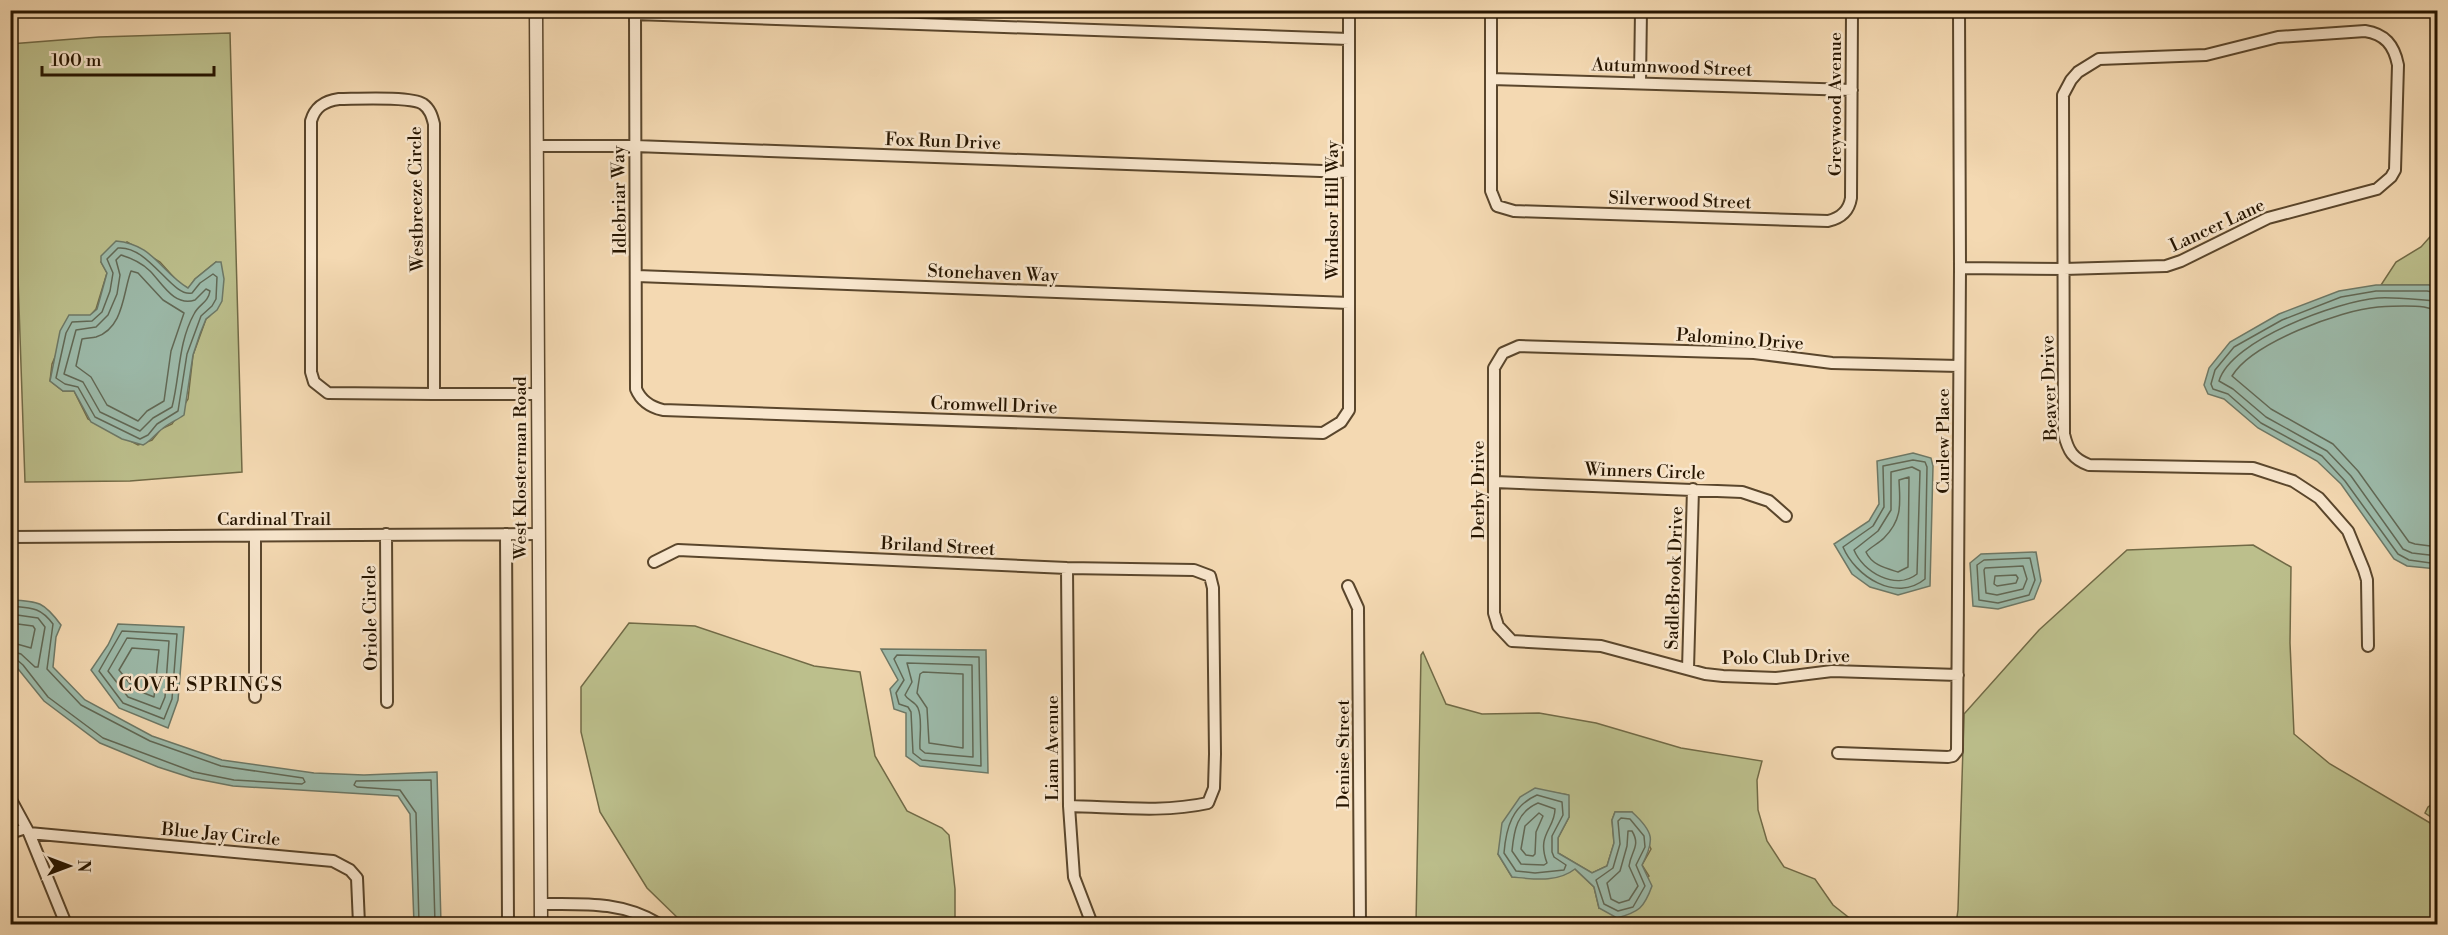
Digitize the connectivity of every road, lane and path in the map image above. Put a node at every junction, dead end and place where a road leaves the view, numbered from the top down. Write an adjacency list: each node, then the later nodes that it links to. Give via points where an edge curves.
1 (536, 10): 13 (street, West Klosterman Road)
2 (1349, 10): 8 (street, Windsor Hill Way)
3 (1491, 10): 10 (street)
4 (1641, 10): 11 (street)
5 (1852, 10): 12 (street, Greywood Avenue)
6 (1959, 10): 17 (street, Curlew Place)
7 (635, 12): 8 (street); 14 (street, Idlebriar Way)
8 (1349, 39): 15 (street, Windsor Hill Way)
9 (2099, 59): 18 (street, Beaver Drive, via 2078,72 2063,95); 18 (street, Lancer Lane, via 2206,54 2278,37 2374,32 2396,52 2396,162 2391,177 2377,189 2268,218 2181,261 2154,268)
10 (1491, 79): 11 (street, Autumnwood Street); 16 (street, Silverwood Street, via 1491,191 1497,206 1514,211 1828,220 1847,211)
11 (1640, 82): 12 (street, Autumnwood Street)
12 (1852, 90): 16 (street, Greywood Avenue)
13 (537, 146): 14 (street, Fox Run Drive); 25 (street, West Klosterman Road)
14 (635, 146): 15 (street, Fox Run Drive); 19 (street, Idlebriar Way)
15 (1349, 172): 20 (street, Windsor Hill Way)
16 (1851, 198)
17 (1960, 268): 18 (street, Lancer Lane); 22 (street, Curlew Place)
18 (2064, 269): 39 (street, Beaver Drive, via 2064,434 2068,451 2089,465 2253,468 2293,481 2319,498 2348,531 2367,580)
19 (637, 276): 20 (street, Stonehaven Way); 23 (street, Idlebriar Way)
20 (1349, 303): 26 (street, Windsor Hill Way)
21 (1519, 346): 22 (street, Palomino Drive, via 1755,353 1832,363); 27 (street, Derby Drive, via 1503,353 1494,369)
22 (1959, 366): 41 (street, Curlew Place)
23 (636, 389): 26 (street, Cromwell Drive, via 644,402 663,410 1323,433 1341,422)
24 (434, 394): 24 (street, Westbreeze Circle, via 431,114 414,100 329,100 314,111 310,131 314,382 328,393); 25 (street)
25 (537, 394): 32 (street, West Klosterman Road)
26 (1349, 410)
27 (1495, 482): 28 (street, Winners Circle); 38 (street, Derby Drive, via 1494,613 1498,626)
28 (1693, 489): 29 (street, Winners Circle, via 1751,494 1769,501); 40 (street, SadleBrook Drive)
29 (1786, 516)
30 (386, 534): 31 (street, Cardinal Trail); 33 (street, Cardinal Trail); 43 (street, Oriole Circle)
31 (506, 534): 32 (street, Cardinal Trail); 52 (street)
32 (539, 534): 49 (street, West Klosterman Road)
33 (255, 536): 34 (street, Cardinal Trail); 42 (street)
34 (10, 537)
35 (654, 562): 36 (street, Briland Street, via 678,550)
36 (1067, 568): 46 (street, Liam Avenue); 46 (street, Briland Street, via 1194,570 1210,576 1215,754 1214,788 1208,802 1145,808)
37 (1348, 586): 56 (street, Denise Street, via 1358,608)
38 (1512, 641): 40 (street, Polo Club Drive, via 1601,646)
39 (2368, 646)
40 (1688, 669): 41 (street, Polo Club Drive, via 1715,675 1776,678 1832,670)
41 (1958, 675): 44 (street, Curlew Place, via 1957,751 1953,756)
42 (255, 697)
43 (387, 702)
44 (1838, 753)
45 (10, 798): 47 (street)
46 (1069, 806): 55 (street, Liam Avenue, via 1074,877)
47 (28, 830): 48 (street); 50 (street); 51 (street, Blue Jay Circle, via 333,861 357,878)
48 (10, 833)
49 (541, 904): 53 (street, West Klosterman Road); 54 (street, via 612,906)
50 (66, 924)
51 (359, 924)
52 (508, 924)
53 (541, 924)
54 (659, 924)
55 (1092, 924)
56 (1360, 924)

